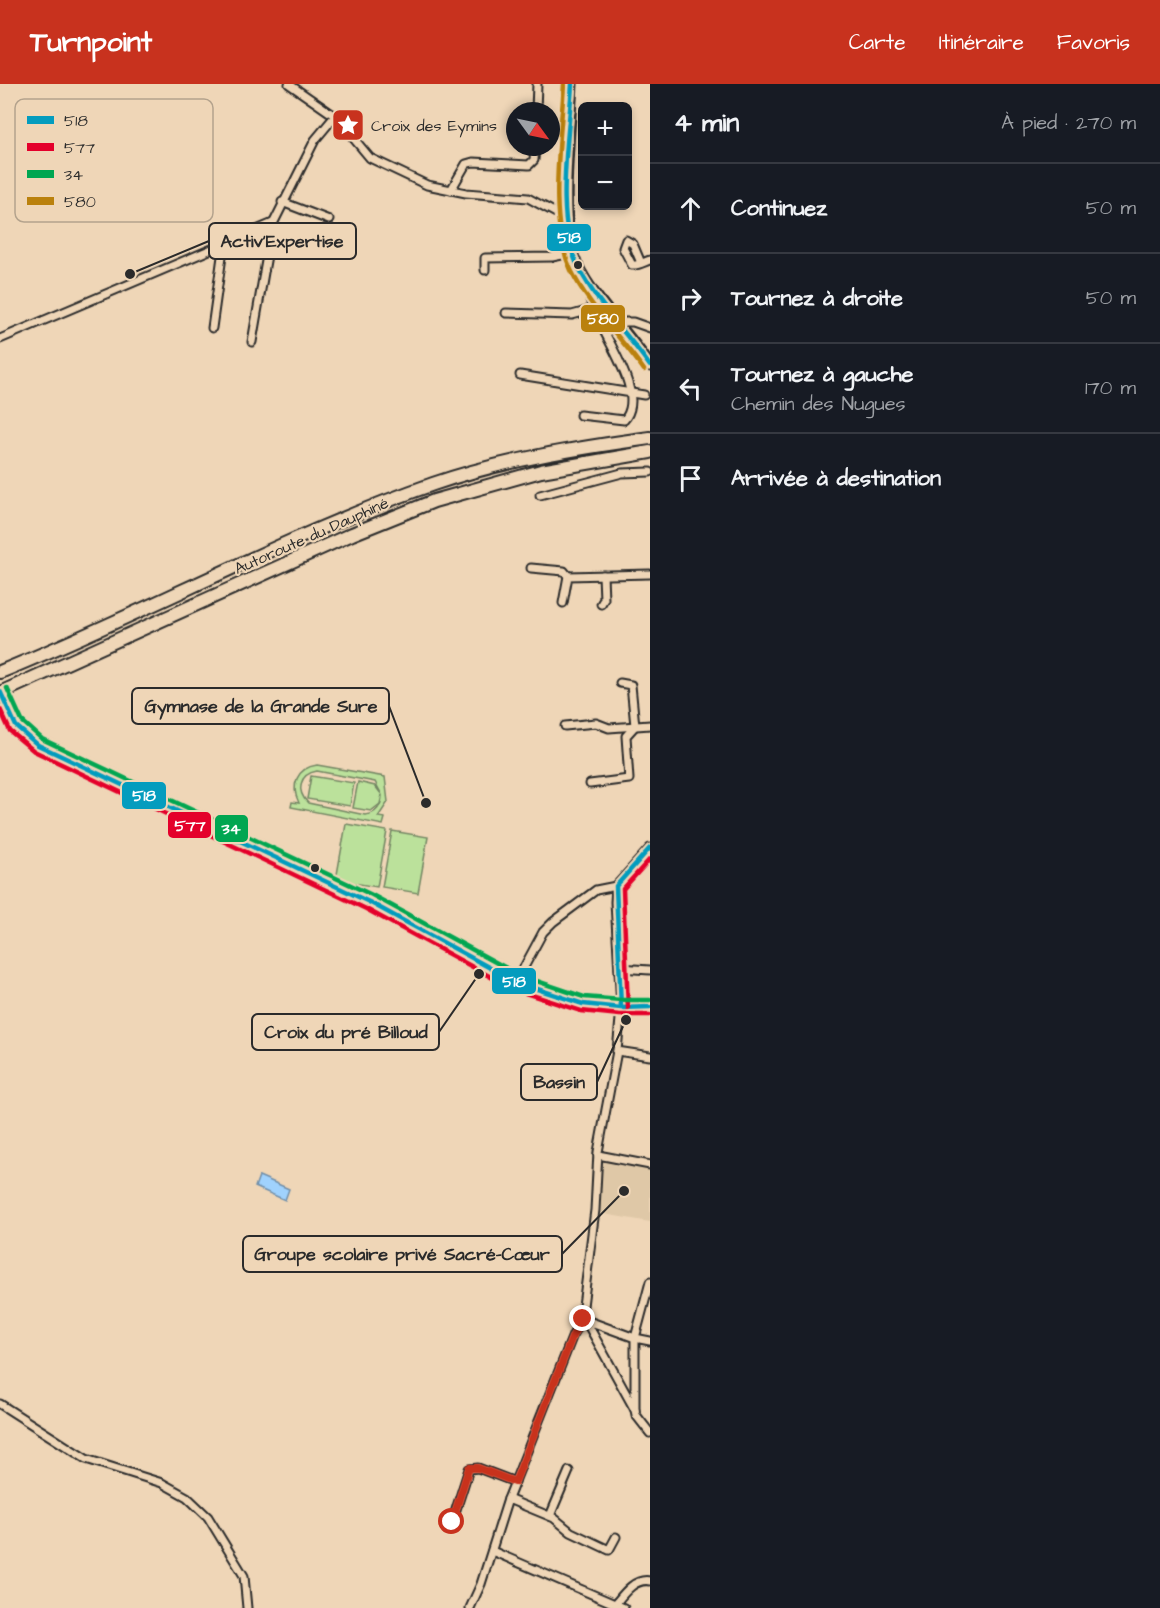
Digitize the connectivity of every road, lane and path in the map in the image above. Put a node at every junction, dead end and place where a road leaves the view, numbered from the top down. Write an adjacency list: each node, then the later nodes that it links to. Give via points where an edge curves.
1 (289, 84): 5 (street)
2 (537, 84): 4 (street)
3 (572, 84): 9 (street)
4 (536, 102)
5 (335, 116): 7 (street, via 369,158 427,185); 8 (street, via 315,140)
6 (534, 156): 7 (street, via 529,165 466,164)
7 (451, 190): 9 (street, via 528,198)
8 (282, 202): 10 (street); 11 (street)
9 (567, 219): 13 (street)
10 (329, 220)
11 (273, 223): 12 (street); 24 (street)
12 (224, 242): 21 (street); 23 (street)
13 (572, 253): 16 (street, via 485,258); 17 (street)
14 (650, 260): 15 (street)
15 (641, 263)
16 (484, 270)
17 (592, 288): 18 (street, via 588,293); 20 (street)
18 (594, 309): 19 (street, via 572,315); 26 (street, via 642,382 643,398)
19 (506, 313)
20 (619, 322): 22 (street); 25 (street)
21 (212, 328)
22 (650, 328)
23 (0, 339)
24 (252, 342)
25 (650, 366)
26 (520, 375)
27 (639, 410): 28 (street, via 624,420)
28 (580, 415)
29 (650, 438): 39 (highway, Autoroute du Dauphiné, via 543,455 435,484 352,515)
30 (650, 452): 41 (highway, Autoroute du Dauphiné, via 541,471 426,504)
31 (650, 472): 32 (street, via 622,473)
32 (540, 495)
33 (531, 568): 36 (street, via 564,571)
34 (650, 574): 35 (street)
35 (603, 575): 36 (street); 38 (street)
36 (568, 576): 37 (street)
37 (563, 603)
38 (601, 604)
39 (0, 672)
40 (620, 683): 44 (street, via 631,685)
41 (0, 692): 50 (street, bridge, via 22,733 38,745 369,902)
42 (650, 724): 44 (street)
43 (566, 726): 44 (street)
44 (634, 726): 45 (street, via 626,736 629,780)
45 (590, 784)
46 (650, 848): 47 (street)
47 (616, 886): 48 (street); 50 (street, via 596,890 553,922 543,932)
48 (619, 968): 49 (street); 52 (street)
49 (650, 970)
50 (516, 982): 52 (street, via 562,999)
51 (650, 1007): 52 (street)
52 (621, 1008): 53 (street)
53 (617, 1052): 54 (street); 55 (street)
54 (650, 1056)
55 (598, 1155): 56 (street); 58 (street)
56 (650, 1165)
57 (650, 1282): 59 (street)
58 (583, 1319): 59 (street); 62 (street); 65 (street, via 573,1335)
59 (635, 1338): 60 (street); 62 (street)
60 (650, 1341)
61 (0, 1404): 73 (street, via 86,1459 162,1483 187,1497 208,1517 244,1576)
62 (635, 1410): 63 (street)
63 (650, 1432)
64 (569, 1471): 67 (street)
65 (515, 1482): 66 (street); 68 (street, via 469,1468)
66 (508, 1499): 67 (street); 70 (street)
67 (550, 1516): 69 (street, via 571,1532 609,1550)
68 (452, 1522)
69 (616, 1537)
70 (492, 1551): 72 (street); 74 (street)
71 (650, 1581): 72 (street, via 627,1589)
72 (616, 1603): 75 (street)
73 (247, 1608)
74 (470, 1608)
75 (624, 1608)

